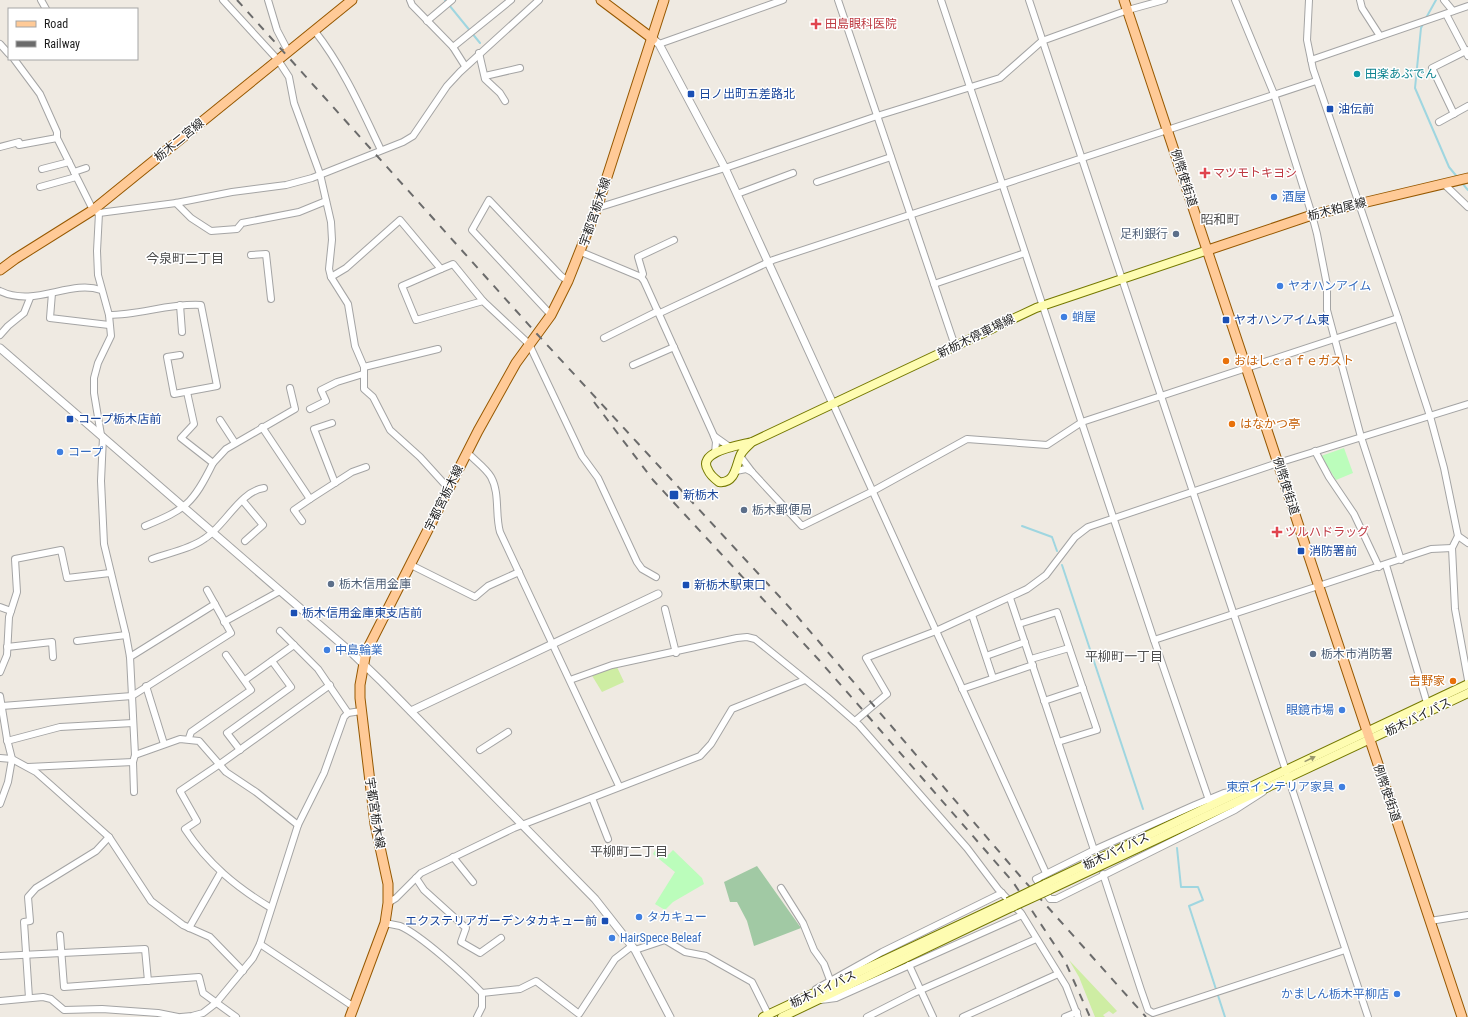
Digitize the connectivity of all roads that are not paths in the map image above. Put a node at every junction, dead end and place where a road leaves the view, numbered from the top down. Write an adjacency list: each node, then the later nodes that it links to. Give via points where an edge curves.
1 (223, 0): 36 (street)
2 (268, 0): 31 (street, via 277,30)
3 (352, 0): 25 (main road, 栃木二宮線)
4 (410, 0): 24 (street)
5 (452, 0): 24 (street)
6 (510, 0): 30 (street)
7 (538, 0): 33 (street)
8 (601, 0): 28 (main road)
9 (664, 0): 28 (main road, 宇都宮栃木線)
10 (783, 0): 28 (street)
11 (838, 0): 47 (street)
12 (941, 0): 42 (street)
13 (1029, 0): 27 (street)
14 (1124, 0): 21 (main road, 例幣使街道)
15 (1164, 0): 21 (street)
16 (1235, 0): 43 (street)
17 (1309, 0): 37 (street, via 1307,24)
18 (1360, 0): 26 (street, via 1362,8)
19 (1444, 0): 22 (street)
20 (1468, 6): 22 (street)
21 (1128, 10): 27 (street); 49 (main road, 例幣使街道)
22 (1453, 11): 23 (street)
23 (1446, 14): 26 (street); 34 (street)
24 (427, 20): 30 (street)
25 (314, 30): 31 (main road, 栃木二宮線); 52 (street, via 347,78)
26 (1380, 36): 37 (street)
27 (1042, 41): 42 (street, via 1000,78); 54 (street)
28 (656, 42): 57 (street); 72 (main road, 宇都宮栃木線)
29 (0, 44): 32 (street)
30 (454, 47): 38 (street)
31 (288, 51): 36 (main road, 栃木二宮線)
32 (8, 53)
33 (479, 53): 38 (street); 40 (street)
34 (1467, 53): 46 (street, via 1432,68)
35 (15, 60): 50 (street, via 40,94 57,132)
36 (278, 60): 60 (street, via 288,77 294,104); 73 (main road, 栃木二宮線)
37 (1311, 60): 41 (street)
38 (465, 66): 52 (street, via 447,86 413,136)
39 (520, 68): 40 (street)
40 (485, 76): 44 (street)
41 (1316, 81): 43 (street); 70 (street)
42 (969, 87): 47 (street); 64 (street)
43 (1274, 94): 49 (street); 75 (street)
44 (504, 101)
45 (1467, 109): 46 (street)
46 (1454, 114): 48 (street)
47 (877, 116): 53 (street); 57 (street)
48 (1439, 122)
49 (1168, 130): 54 (street); 77 (main road, 例幣使街道)
50 (57, 138): 51 (street); 55 (street)
51 (0, 147)
52 (381, 150): 60 (street)
53 (891, 157): 63 (street); 74 (street)
54 (1082, 158): 64 (street); 86 (street)
55 (69, 162): 58 (street); 61 (street)
56 (86, 168): 61 (street)
57 (725, 168): 67 (street); 72 (street)
58 (42, 169)
59 (793, 173): 67 (street)
60 (320, 174): 68 (street); 69 (street, via 286,185)
61 (75, 175): 66 (street); 73 (street)
62 (1468, 178): 65 (main road, 栃木粕尾線)
63 (817, 182)
64 (1002, 184): 74 (street); 79 (street)
65 (1444, 184): 70 (main road, 栃木粕尾線); 71 (street)
66 (40, 187)
67 (737, 194): 81 (street)
68 (326, 201): 69 (street, via 299,212 242,223 238,229 211,231 191,218); 84 (street, via 331,222)
69 (176, 203): 73 (street)
70 (1359, 203): 75 (main road, 栃木粕尾線); 100 (street)
71 (1468, 207)
72 (597, 208): 78 (main road, 宇都宮栃木線)
73 (96, 211): 83 (main road, 栃木二宮線); 89 (street, via 98,275)
74 (910, 214): 81 (street); 88 (street)
75 (1312, 215): 77 (main road, 栃木粕尾線); 105 (street, via 1327,286 1327,310)
76 (674, 240): 85 (street, via 638,257 643,274)
77 (1208, 250): 86 (main road, 新栃木停車場線); 114 (main road, 例幣使街道)
78 (581, 252): 85 (street); 87 (main road, 宇都宮栃木線)
79 (1025, 253): 88 (street); 96 (street)
80 (251, 255): 93 (street, via 266,254)
81 (768, 262): 97 (street); 119 (street)
82 (441, 269): 84 (street, via 400,220 346,268); 94 (street, via 453,264); 94 (street, via 402,286 416,320)
83 (0, 270)
84 (331, 277): 113 (street, via 348,304 355,346)
85 (641, 278): 97 (street)
86 (1123, 278): 96 (main road, 新栃木停車場線); 118 (street)
87 (568, 281): 99 (main road, 宇都宮栃木線); 99 (street, via 489,200 472,230)
88 (934, 284): 107 (street)
89 (101, 290): 91 (street, via 86,288); 98 (street)
90 (0, 291): 92 (street)
91 (52, 293): 92 (street); 101 (street, via 50,318)
92 (30, 298): 103 (street, via 24,313)
93 (271, 299)
94 (484, 301): 106 (street)
95 (180, 305): 98 (street, via 128,315); 102 (street); 117 (street, via 201,306 217,386)
96 (1043, 305): 107 (main road, 新栃木停車場線); 124 (street)
97 (659, 312): 104 (street); 108 (street)
98 (109, 315): 101 (street)
99 (551, 315): 106 (main road, 宇都宮栃木線)
100 (1398, 318): 105 (street); 122 (street)
101 (110, 325): 127 (street, via 109,343 98,363 94,378 94,393)
102 (182, 332)
103 (0, 335)
104 (604, 338)
105 (1335, 339): 114 (street); 129 (street)
106 (529, 344): 133 (main road, 宇都宮栃木線); 165 (street, via 582,456 598,478 637,562 645,571)
107 (955, 346): 119 (main road, 新栃木停車場線)
108 (674, 347): 112 (street); 128 (street)
109 (0, 348): 127 (street)
110 (438, 348): 113 (street)
111 (180, 355): 117 (street, via 167,357 174,394)
112 (633, 365)
113 (364, 367): 115 (street)
114 (1248, 368): 118 (street); 138 (main road, 例幣使街道)
115 (363, 374): 121 (street, via 321,390 326,401); 144 (street, via 364,389 373,397 390,430 420,457)
116 (290, 388): 126 (street, via 295,409)
117 (187, 392): 137 (street, via 194,424 181,438)
118 (1162, 395): 124 (street); 145 (street)
119 (833, 404): 130 (main road, 新栃木停車場線); 146 (street)
120 (1468, 404): 122 (street)
121 (310, 409)
122 (1430, 416): 129 (street); 154 (street, via 1446,475)
123 (220, 420): 131 (street)
124 (1082, 422): 146 (street, via 1047,446 967,439); 150 (street)
125 (332, 423): 142 (street, via 314,429)
126 (262, 427): 131 (street); 147 (street)
127 (102, 436): 149 (street); 164 (street, via 104,544)
128 (714, 436): 132 (street); 135 (street)
129 (1360, 437): 134 (street); 159 (street)
130 (752, 442): 132 (main road, 新栃木停車場線); 136 (main road)
131 (235, 443): 137 (street)
132 (731, 448): 135 (main road, 新栃木停車場線)
133 (467, 452): 144 (main road, 宇都宮栃木線); 163 (street, via 493,482 500,532)
134 (1315, 452): 138 (street); 162 (street, via 1354,514)
135 (715, 453): 140 (main road, via 709,458 706,467 716,480 722,482)
136 (740, 456): 140 (main road); 141 (street)
137 (213, 463): 149 (street, via 200,489)
138 (1278, 463): 145 (street); 166 (main road, 例幣使街道)
139 (366, 467): 142 (street)
140 (736, 471): 141 (street, via 746,469)
141 (752, 472): 146 (street, via 802,526)
142 (335, 483): 147 (street)
143 (264, 488): 148 (street, via 258,489)
144 (449, 489): 160 (main road, 宇都宮栃木線)
145 (1194, 490): 150 (street); 175 (street)
146 (873, 491): 180 (street)
147 (310, 499): 151 (street, via 294,510)
148 (243, 501): 153 (street); 155 (street, via 263,525)
149 (183, 508): 152 (street); 153 (street)
150 (1114, 517): 170 (street, via 1079,532 1046,575 1035,585); 182 (street)
151 (302, 521)
152 (145, 526)
153 (213, 533): 158 (street, via 204,540); 168 (street)
154 (1458, 536): 156 (street); 157 (street)
155 (244, 541)
156 (1468, 543)
157 (1452, 548): 159 (street, via 1431,549); 204 (street, via 1455,609)
158 (152, 558)
159 (1401, 560): 161 (street)
160 (411, 565): 163 (street, via 475,597 488,586); 198 (main road, 宇都宮栃木線, via 366,652)
161 (1386, 565): 162 (street); 214 (street)
162 (1379, 567): 166 (street)
163 (520, 572): 185 (street)
164 (110, 573): 174 (street, via 66,578 61,550 15,559 17,592); 181 (street)
165 (656, 577)
166 (1319, 587): 175 (street); 223 (main road, 例幣使街道)
167 (208, 590): 171 (street)
168 (280, 591): 177 (street); 198 (street)
169 (658, 594): 185 (street)
170 (1010, 598): 176 (street); 178 (street)
171 (214, 604): 177 (street); 195 (street)
172 (0, 607): 174 (street)
173 (665, 609): 191 (street)
174 (11, 611): 188 (street)
175 (1235, 614): 182 (street); 235 (street)
176 (972, 615): 180 (street); 193 (street)
177 (224, 622): 206 (street, via 231,633)
178 (1019, 624): 184 (street); 189 (street, via 1057,612)
179 (280, 631): 186 (street)
180 (936, 631): 209 (street); 219 (street, via 866,658 887,694)
181 (126, 635): 183 (street); 195 (street)
182 (1154, 640): 240 (street)
183 (77, 641)
184 (1025, 642): 193 (street); 197 (street)
185 (553, 643): 202 (street); 217 (street)
186 (294, 645): 196 (street); 207 (street, via 318,669)
187 (762, 645): 190 (street); 191 (street, via 747,637); 203 (street)
188 (7, 647): 194 (street, via 52,642); 199 (street, via 7,655)
189 (1069, 648): 197 (street); 208 (street)
190 (757, 650)
191 (676, 653): 202 (street, via 612,665)
192 (226, 655): 201 (street)
193 (986, 656): 200 (street)
194 (53, 657)
195 (130, 657): 212 (street)
196 (272, 661): 201 (street); 228 (street, via 291,688 228,732)
197 (1032, 662): 200 (street); 213 (street)
198 (364, 665): 216 (main road, 宇都宮栃木線, via 360,685); 217 (street)
199 (0, 672)
200 (993, 678): 209 (street)
201 (245, 680): 224 (street, via 251,690 191,732)
202 (570, 680): 236 (street)
203 (805, 680): 219 (street); 236 (street, via 732,709 711,744 700,756)
204 (1468, 680)
205 (1468, 684): 214 (main road, 栃木バイパス)
206 (146, 686): 212 (street); 227 (street)
207 (330, 686): 218 (street); 228 (street)
208 (1083, 688): 213 (street); 226 (street, via 1097,730)
209 (962, 689): 249 (street)
210 (1468, 693): 223 (main road, 栃木バイパス)
211 (0, 696): 215 (street)
212 (132, 696): 215 (street); 220 (street)
213 (1044, 701): 226 (street)
214 (1427, 703): 223 (main road, 栃木バイパス)
215 (2, 706): 221 (street)
216 (362, 711): 218 (street); 256 (main road, 宇都宮栃木線, via 373,809 388,884)
217 (411, 711): 242 (street)
218 (348, 713): 243 (street, via 344,717 324,773)
219 (855, 722): 255 (street, via 967,848)
220 (133, 723): 225 (street, via 60,727); 232 (street)
221 (2, 724): 225 (street)
222 (508, 732): 229 (street)
223 (1368, 736): 235 (main road, 栃木バイパス); 261 (main road, 例幣使街道)
224 (190, 738): 227 (street, via 180,738); 233 (street, via 202,744)
225 (7, 741): 231 (street)
226 (1058, 742): 246 (street)
227 (164, 744): 232 (street)
228 (240, 750): 233 (street)
229 (480, 750)
230 (0, 758): 231 (street)
231 (12, 759): 234 (street); 241 (street, via 8,782)
232 (134, 759): 234 (street); 238 (street)
233 (220, 764): 243 (street, via 226,772); 248 (street, via 180,791 197,821 185,829 199,850)
234 (28, 768): 244 (street, via 36,772)
235 (1288, 774): 237 (main road, 栃木バイパス); 240 (main road, 栃木バイパス); 269 (street)
236 (619, 786): 239 (street)
237 (1268, 787): 250 (street, via 1235,810); 253 (main road, 栃木バイパス)
238 (134, 792)
239 (592, 798): 242 (street); 245 (street)
240 (1210, 802): 246 (street); 253 (main road, 栃木バイパス)
241 (0, 804)
242 (522, 824): 247 (street); 268 (street, via 580,881)
243 (298, 825): 258 (street)
244 (108, 837): 263 (street, via 145,894 165,913); 271 (street, via 96,851 36,888 28,897 30,922 24,922)
245 (608, 839)
246 (1094, 850): 249 (street)
247 (453, 857): 251 (street); 252 (street)
248 (221, 872): 258 (street, via 241,889); 263 (street)
249 (1046, 873): 250 (street, via 1036,879 1053,900)
250 (1103, 874): 289 (street, via 1148,1010)
251 (416, 878): 256 (street); 265 (street, via 424,890 466,928 461,942 480,953)
252 (473, 882)
253 (1047, 887): 257 (main road, 栃木バイパス, bridge)
254 (781, 888): 276 (street, via 803,924)
255 (1002, 893): 259 (street); 276 (street)
256 (388, 903): 262 (main road, 宇都宮栃木線)
257 (1010, 905): 280 (main road, 栃木バイパス); 283 (main road, 栃木バイパス)
258 (271, 908): 267 (street)
259 (1022, 915): 266 (street); 273 (street)
260 (1468, 915): 261 (street)
261 (1430, 921): 302 (main road, 例幣使街道)
262 (385, 923): 279 (street, via 400,926 423,941); 285 (main road, 宇都宮栃木線)
263 (189, 928): 274 (street, via 210,937)
264 (60, 935): 270 (street)
265 (500, 938)
266 (1036, 938): 275 (street); 278 (street)
267 (260, 944): 274 (street); 285 (street)
268 (633, 948): 279 (street, via 615,959 579,1014 536,981 520,989); 290 (street, via 665,940 685,952 706,956 752,982); 295 (street)
269 (1345, 950): 289 (street); 301 (street)
270 (61, 953): 271 (street); 277 (street, via 145,949); 277 (street, via 64,987)
271 (25, 955): 272 (street); 281 (street)
272 (0, 956)
273 (909, 965): 278 (street); 283 (street, via 836,998)
274 (243, 971): 284 (street)
275 (1058, 974): 288 (street); 299 (street)
276 (830, 980): 280 (street)
277 (148, 981): 284 (street, via 199,977 203,992)
278 (921, 990): 297 (street); 298 (street)
279 (482, 993): 294 (street, via 482,1007)
280 (807, 996): 290 (main road, 栃木バイパス)
281 (30, 998): 282 (street); 286 (street, via 43,996 64,1010 102,1010)
282 (0, 1001)
283 (815, 1001): 296 (main road, 栃木バイパス)
284 (216, 1003): 287 (street); 292 (street)
285 (354, 1007): 293 (main road, 宇都宮栃木線)
286 (156, 1015): 291 (street)
287 (203, 1015): 291 (street)
288 (1078, 1015): 300 (street)
289 (1155, 1015)
290 (765, 1016)
291 (180, 1017)
292 (236, 1017)
293 (350, 1017)
294 (477, 1017)
295 (670, 1017)
296 (782, 1017)
297 (867, 1017)
298 (933, 1017)
299 (963, 1017)
300 (1065, 1017)
301 (1368, 1017)
302 (1462, 1017)

